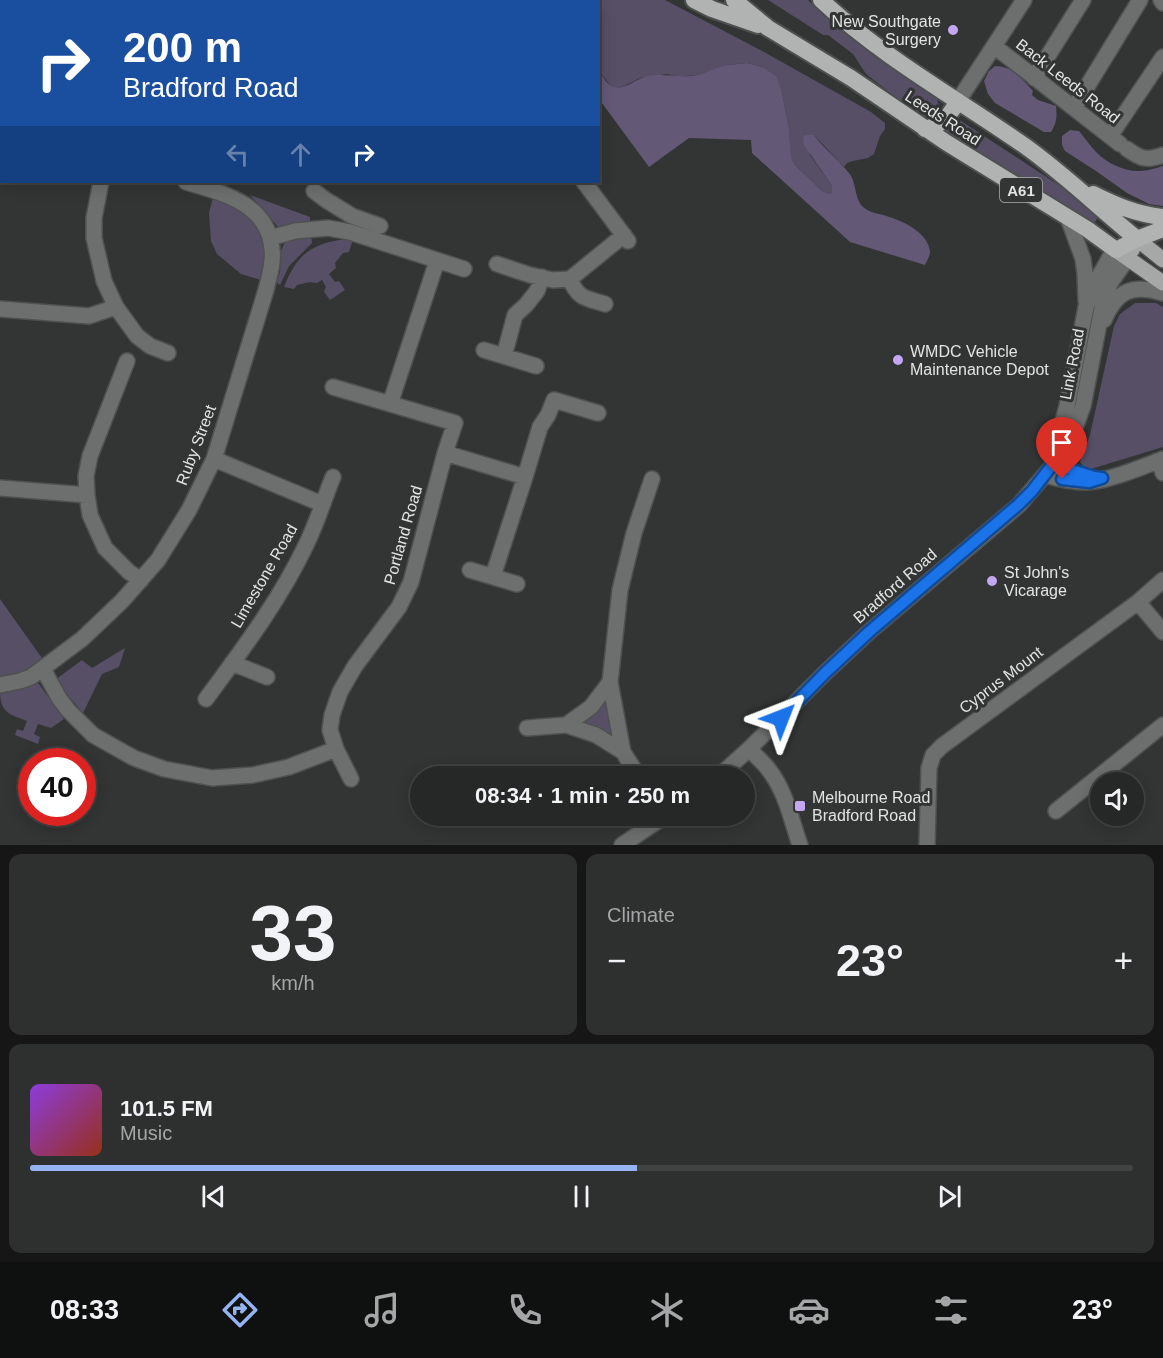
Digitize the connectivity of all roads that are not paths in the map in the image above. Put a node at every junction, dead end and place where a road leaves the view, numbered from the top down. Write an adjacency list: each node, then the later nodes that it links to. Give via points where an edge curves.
1 (694, 0): 7 (highway)
2 (734, 0): 7 (highway, Leeds Road / A61)
3 (821, 0): 11 (highway, Leeds Road / A61, via 862,36)
4 (1024, 0): 8 (street)
5 (1083, 0): 10 (street)
6 (1140, 0): 12 (street)
7 (768, 28): 13 (highway, Leeds Road / A61)
8 (994, 46): 10 (street, Back Leeds Road); 11 (street)
9 (1163, 57): 14 (street)
10 (1034, 78): 12 (street, Back Leeds Road)
11 (958, 101): 13 (highway, via 942,122); 19 (highway, Leeds Road / A61)
12 (1074, 108): 14 (street, Back Leeds Road)
13 (925, 129): 22 (highway, Leeds Road / A61)
14 (1119, 143): 15 (street, Back Leeds Road, via 1140,158)
15 (1161, 154)
16 (101, 183): 37 (street, via 94,238 104,281)
17 (189, 183): 25 (street, via 238,200 259,217)
18 (585, 183): 33 (street, via 626,238)
19 (1076, 186): 21 (highway, via 1127,210); 26 (highway, Leeds Road / A61)
20 (315, 190): 23 (street, via 352,216)
21 (1163, 217)
22 (1068, 218): 27 (highway, Leeds Road / A61); 38 (street, via 1084,266)
23 (380, 226)
24 (1163, 229): 26 (highway)
25 (270, 238): 29 (street, via 328,228); 50 (street, Ruby Street, via 273,250 266,290)
26 (1137, 239): 27 (highway); 28 (main road)
27 (1122, 254): 34 (main road); 38 (street, Link Road, via 1110,257); 40 (street, Link Road, via 1102,305)
28 (1163, 260)
29 (437, 261): 31 (street); 47 (street)
30 (497, 264): 32 (street)
31 (464, 269)
32 (542, 277): 33 (street); 43 (street, via 537,291 515,315)
33 (570, 279): 36 (street, via 575,291)
34 (1163, 283)
35 (1163, 293): 40 (street, via 1142,288 1122,294 1111,306)
36 (605, 304)
37 (116, 307): 39 (street, via 89,316); 42 (street, via 137,336)
38 (1086, 307): 52 (street, Link Road, via 1067,406)
39 (0, 309)
40 (1096, 339): 52 (street, Link Road, via 1080,418 1068,447)
41 (483, 350): 43 (street)
42 (168, 352)
43 (504, 356): 45 (street)
44 (127, 361): 57 (street, via 90,456)
45 (536, 366)
46 (333, 387): 47 (street)
47 (390, 404): 49 (street, Portland Road, via 455,423)
48 (598, 413): 54 (street, via 554,400 540,427)
49 (445, 453): 54 (street); 75 (street, Portland Road, via 411,582 399,607 355,666 338,698 330,730)
50 (214, 459): 58 (street); 61 (street, Ruby Street, via 184,518 158,561)
51 (1162, 464): 52 (street, via 1102,478)
52 (1049, 470): 76 (street, Bradford Road, via 1018,505 862,638)
53 (333, 477): 58 (street, Limestone Road)
54 (525, 477): 60 (street)
55 (652, 478): 69 (street, via 620,590)
56 (0, 488): 57 (street)
57 (87, 495): 61 (street, via 90,515 105,548)
58 (322, 504): 66 (street, Limestone Road, via 306,545 281,591)
59 (470, 570): 60 (street)
60 (493, 576): 63 (street)
61 (141, 580): 67 (street, Ruby Street, via 82,639)
62 (1163, 580): 64 (street, Cyprus Mount)
63 (517, 584)
64 (1138, 602): 65 (street); 85 (street, Cyprus Mount, via 933,755 929,768)
65 (1163, 632)
66 (232, 663): 68 (street); 71 (street, Limestone Road)
67 (43, 669): 70 (street, Ruby Street); 75 (street, via 68,710 93,735 134,758 177,772 212,778 253,775 289,767)
68 (267, 677)
69 (610, 682): 72 (street, via 591,707); 77 (street)
70 (0, 686)
71 (206, 699)
72 (566, 725): 74 (street); 77 (street, via 596,735)
73 (1163, 725): 81 (street)
74 (527, 728)
75 (336, 749): 80 (street, Portland Road)
76 (749, 749): 79 (street, Bradford Road); 84 (street, via 779,784)
77 (623, 752): 78 (street)
78 (632, 766)
79 (730, 766)
80 (351, 779)
81 (1056, 811)
82 (650, 826): 83 (street)
83 (622, 845)
84 (800, 845)
85 (927, 845)

